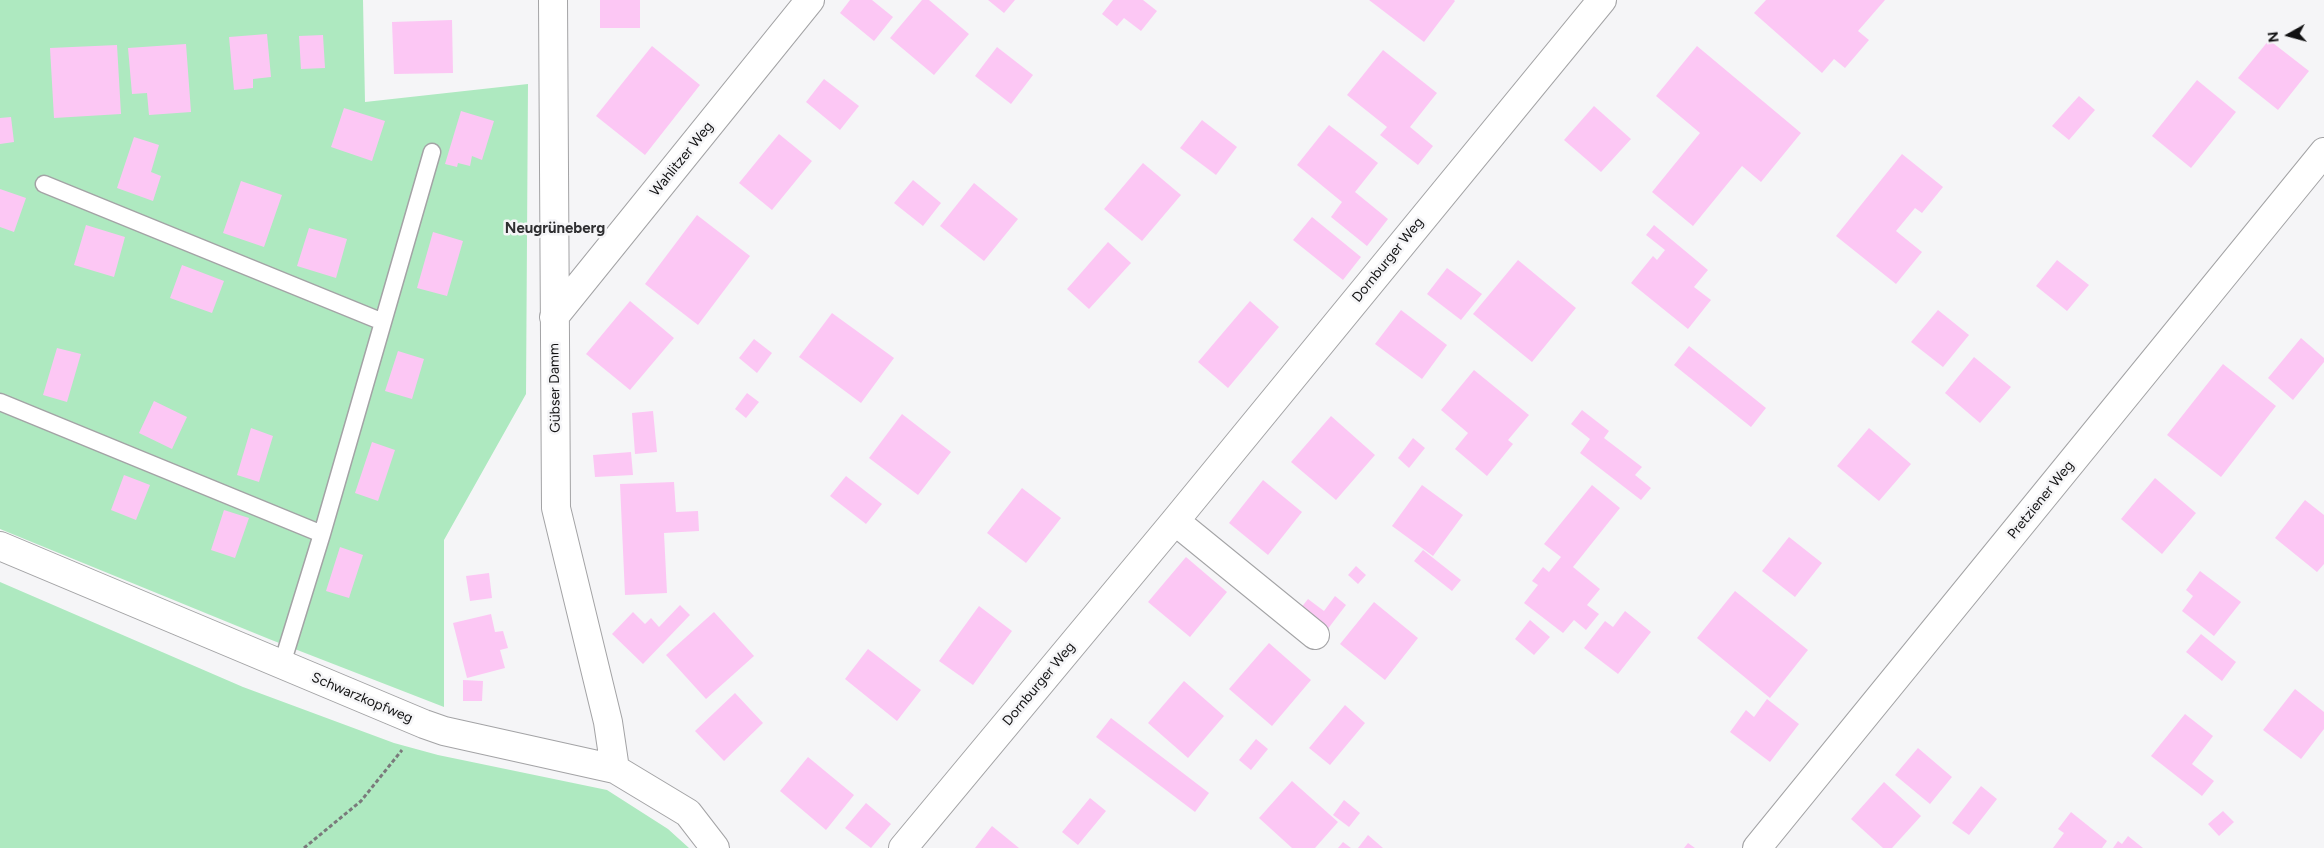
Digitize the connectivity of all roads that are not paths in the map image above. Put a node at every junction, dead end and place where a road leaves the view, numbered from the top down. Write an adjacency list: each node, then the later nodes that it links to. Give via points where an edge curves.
1 (553, 0): 7 (street, Gübser Damm)
2 (810, 0): 7 (street, Wahlitzer Weg)
3 (1602, 0): 10 (street, Dornburger Weg)
4 (432, 152): 8 (lane)
5 (2324, 152): 18 (street, Pretziener Weg)
6 (44, 184): 8 (lane)
7 (554, 317): 15 (street, Gübser Damm, via 556,508 608,722)
8 (382, 322): 11 (lane)
9 (0, 402): 11 (lane)
10 (1175, 521): 13 (street); 17 (street, Dornburger Weg)
11 (322, 534): 14 (lane)
12 (0, 546): 14 (street, Schwarzkopfweg)
13 (1315, 635)
14 (282, 664): 15 (street, Schwarzkopfweg, via 424,724)
15 (615, 769): 16 (street, Schwarzkopfweg, via 688,813)
16 (715, 848)
17 (902, 848)
18 (1757, 848)

